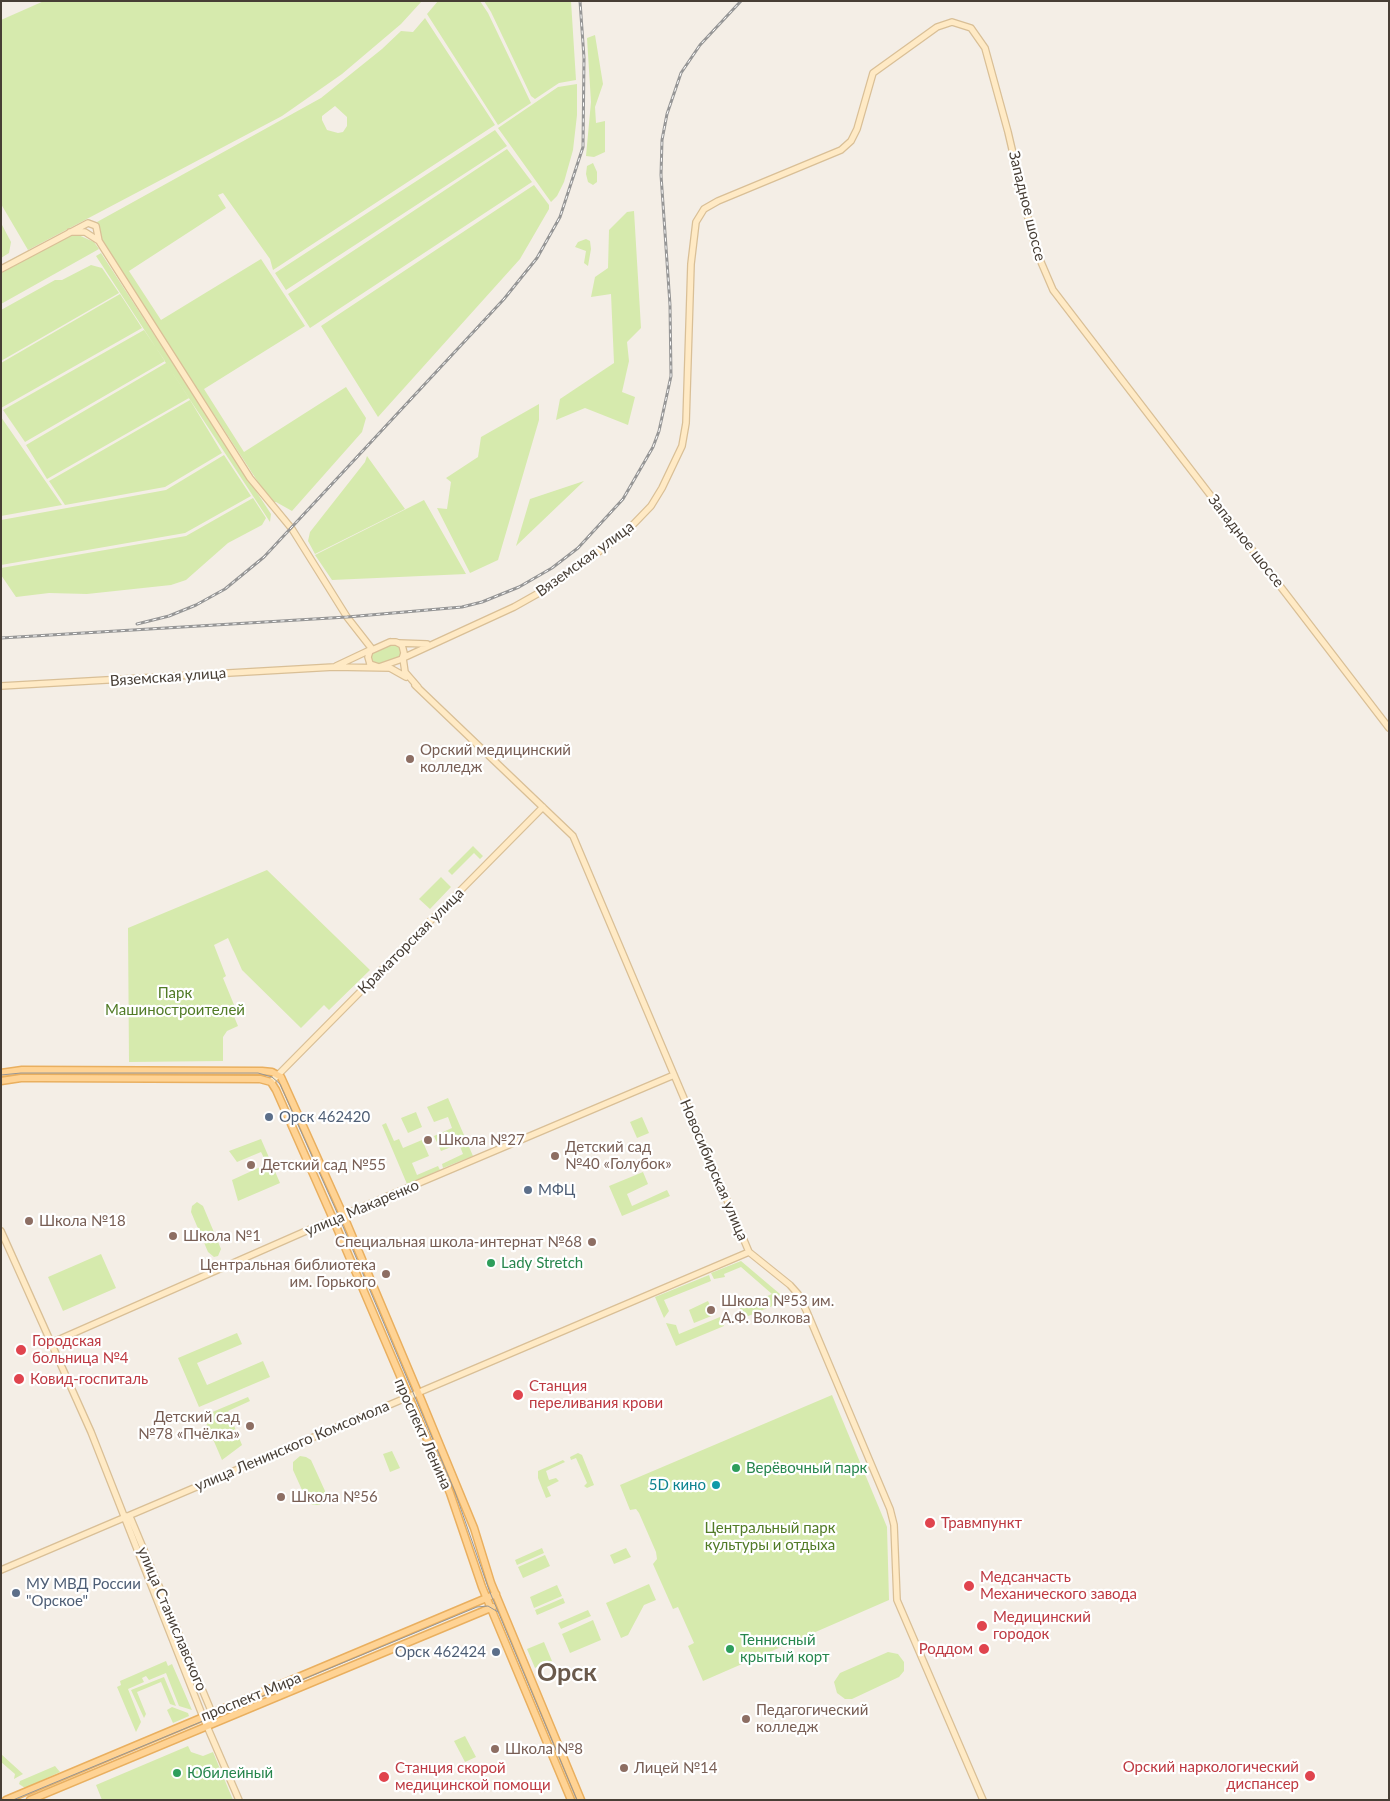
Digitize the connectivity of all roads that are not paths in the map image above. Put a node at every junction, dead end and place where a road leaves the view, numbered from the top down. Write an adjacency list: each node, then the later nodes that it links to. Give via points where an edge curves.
1 (70, 232): 2 (main road, via 85,232); 2 (main road, via 90,223 96,226); 3 (main road)
2 (99, 241): 7 (main road, via 250,478 292,529 347,617)
3 (1, 269)
4 (691, 309): 6 (main road, Вяземская улица, via 682,446 651,506 624,534 546,589); 13 (main road, Западное шоссе, via 691,264 696,222 704,209 841,150 857,129 873,73 944,24 962,24 971,28 985,48 1034,248 1053,290)
5 (397, 642): 6 (main road, via 417,645); 7 (main road); 8 (main road, via 404,649)
6 (437, 642): 8 (main road, Вяземская улица)
7 (372, 650): 9 (main road); 10 (main road, via 368,660)
8 (403, 658): 10 (main road, Вяземская улица); 12 (main road, via 405,672)
9 (334, 667): 10 (main road, Вяземская улица); 11 (main road, Вяземская улица)
10 (377, 667): 12 (main road, via 396,670)
11 (1, 686)
12 (418, 687): 14 (main road, Новосибирская улица)
13 (1389, 728)
14 (544, 807): 16 (main road, Краматорская улица); 17 (main road, Новосибирская улица, via 573,836 579,848)
15 (1, 1073): 16 (main road, via 22,1070 134,1070 262,1071)
16 (278, 1074): 19 (main road, Краматорская улица); 20 (main road, проспект Ленина)
17 (674, 1075): 20 (main road, улица Макаренко); 23 (main road, Новосибирская улица)
18 (1, 1081): 19 (main road, via 21,1078 260,1078)
19 (271, 1082): 21 (main road, проспект Ленина)
20 (343, 1215): 21 (main road, улица Макаренко); 25 (main road, проспект Ленина)
21 (333, 1219): 24 (main road, улица Макаренко); 26 (main road, проспект Ленина)
22 (1, 1231): 24 (main road, улица Станиславского)
23 (749, 1252): 25 (main road, улица Ленинского Комсомола); 41 (main road, Новосибирская улица, via 790,1285 807,1312 890,1509 894,1525 897,1600)
24 (52, 1343): 27 (main road, улица Станиславского)
25 (418, 1392): 26 (main road, улица Ленинского Комсомола); 29 (main road, проспект Ленина, via 474,1528)
26 (407, 1397): 27 (main road, улица Ленинского Комсомола); 30 (main road, проспект Ленина, via 450,1493)
27 (126, 1516): 28 (main road, улица Ленинского Комсомола); 33 (main road, улица Станиславского, via 131,1519); 34 (main road, улица Станиславского, via 125,1522)
28 (1, 1570)
29 (496, 1594): 30 (main road, проспект Мира); 31 (main road, проспект Ленина)
30 (487, 1598): 32 (main road, проспект Ленина); 33 (main road, проспект Мира)
31 (500, 1604): 32 (main road, проспект Мира); 40 (main road, проспект Ленина)
32 (491, 1608): 35 (main road, проспект Мира); 39 (main road, проспект Ленина)
33 (212, 1713): 34 (main road, проспект Мира); 35 (main road)
34 (203, 1717): 35 (main road, улица Станиславского); 36 (main road, проспект Мира)
35 (206, 1725): 37 (main road, проспект Мира); 38 (main road, улица Станиславского)
36 (9, 1798)
37 (30, 1800)
38 (239, 1800)
39 (571, 1800)
40 (581, 1800)
41 (983, 1800)

